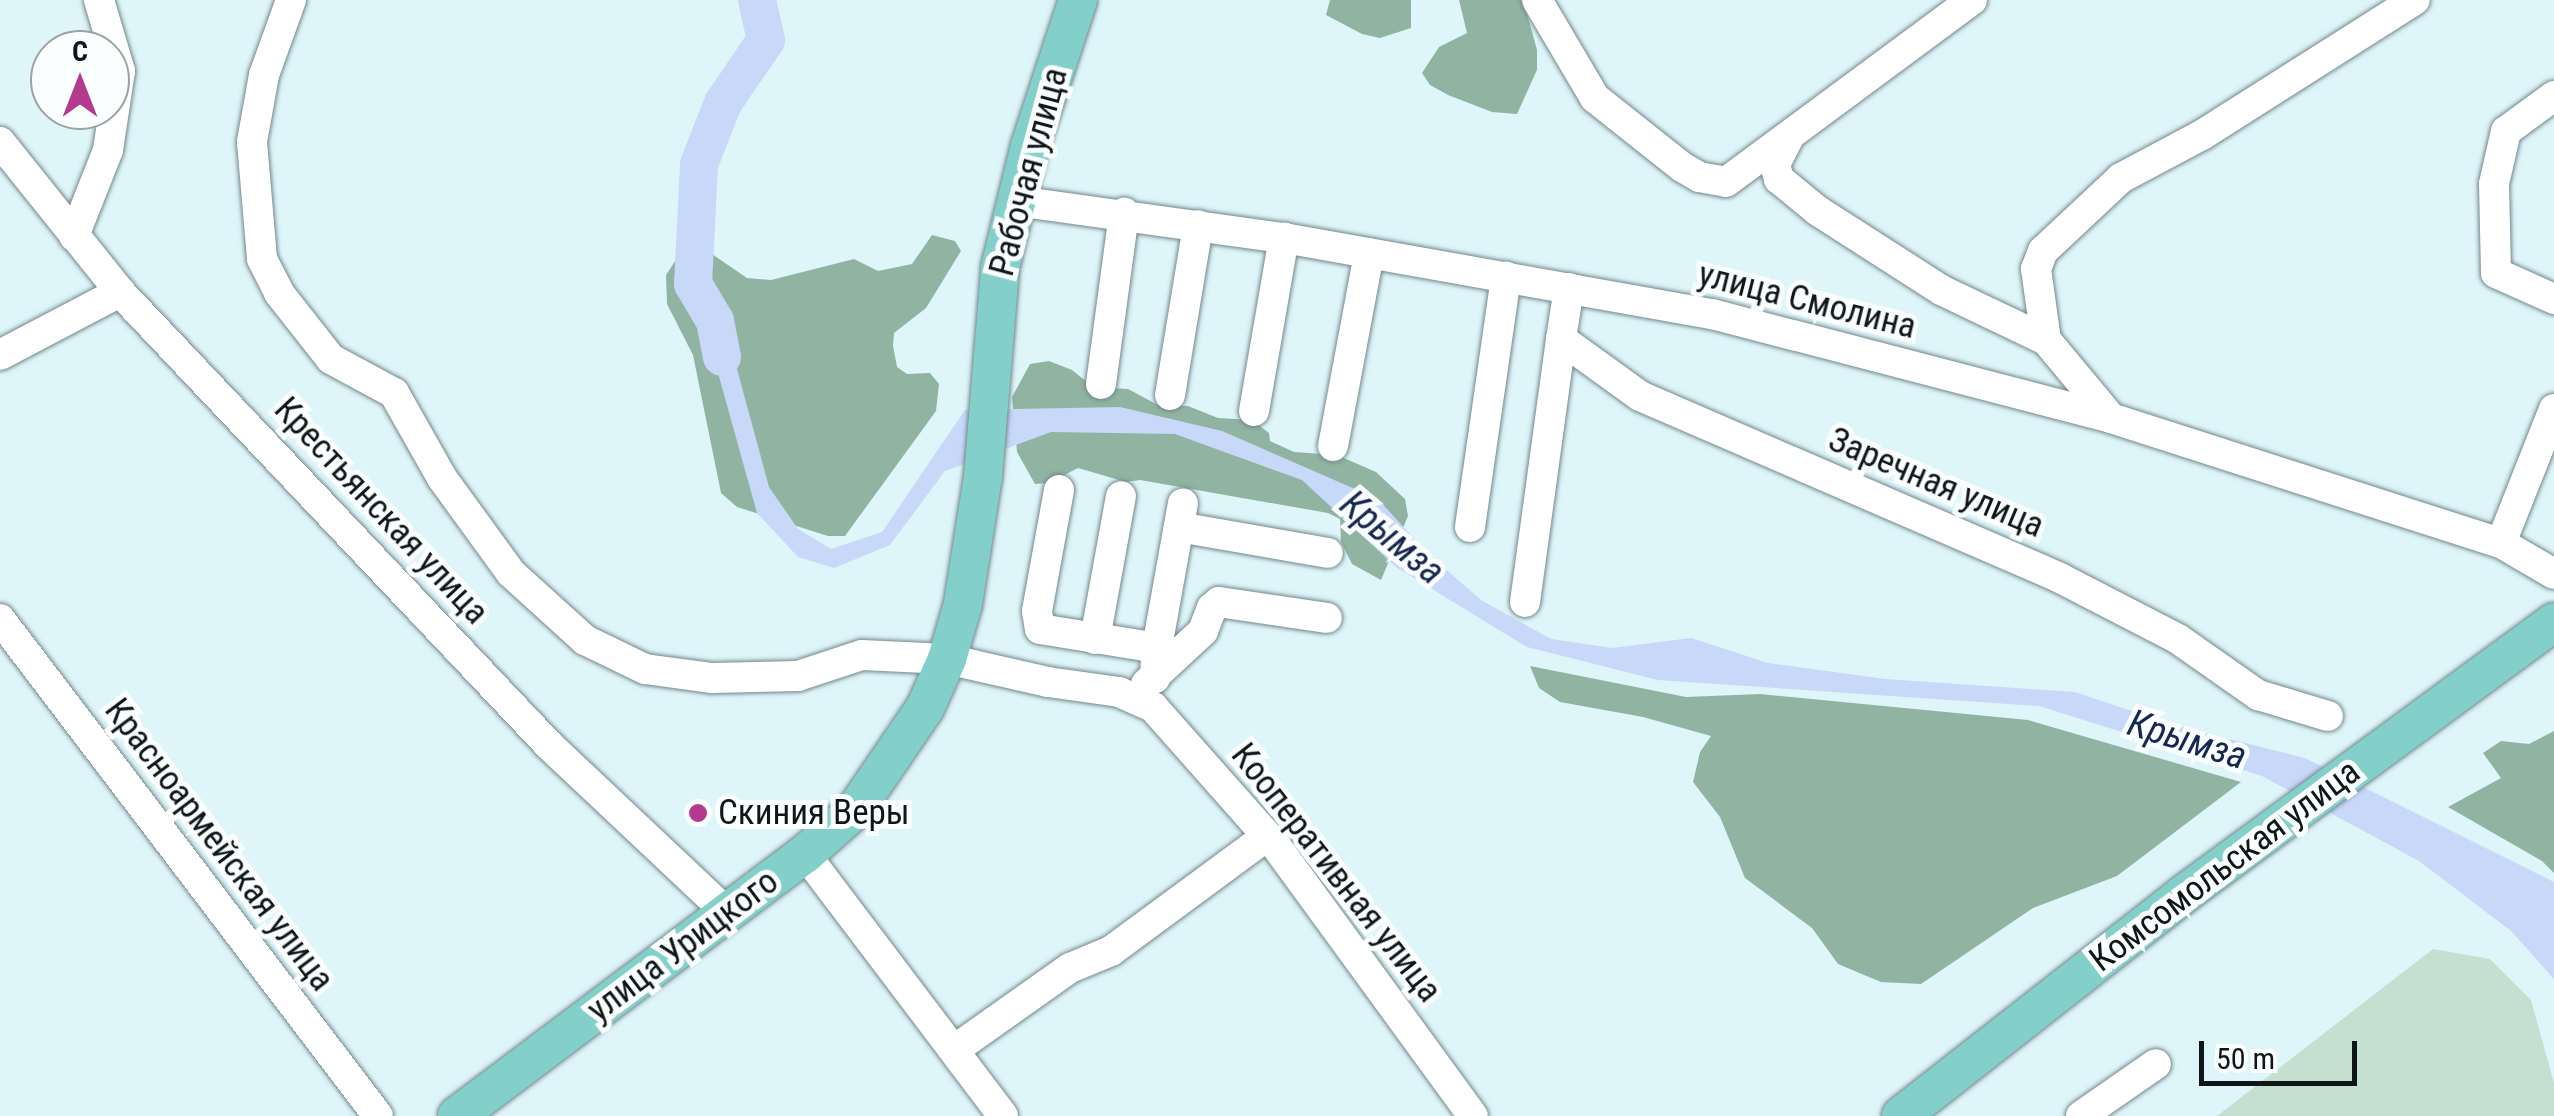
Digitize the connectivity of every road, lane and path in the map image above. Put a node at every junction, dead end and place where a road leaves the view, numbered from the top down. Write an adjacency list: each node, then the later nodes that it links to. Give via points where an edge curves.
1 (291, 0): 41 (street, Кооперативная улица, via 264,75 252,142 262,259 279,293 331,359 394,393 442,478 510,574 585,640 645,669 712,678 798,676 862,654)
2 (1078, 0): 10 (main road, Рабочая улица)
3 (1537, 0): 9 (street, via 1596,98 1699,178 1726,182)
4 (1972, 0): 9 (street)
5 (2415, 0): 21 (street, via 2202,135 2121,178 2043,250 2036,269)
6 (99, 1): 13 (street, via 120,71 108,150)
7 (2554, 96): 19 (street, via 2506,131 2494,184 2496,274)
8 (0, 142): 13 (street, Крестьянская улица)
9 (1780, 144): 21 (street, via 1775,165 1789,188 1941,290)
10 (1016, 201): 11 (street, улица Смолина); 29 (main road, Рабочая улица, via 1000,268)
11 (1124, 213): 12 (street, улица Смолина); 23 (street)
12 (1198, 224): 14 (street, улица Смолина); 24 (street)
13 (74, 236): 18 (street, Крестьянская улица)
14 (1284, 238): 15 (street, улица Смолина); 26 (street)
15 (1369, 254): 16 (street, улица Смолина); 28 (street)
16 (1506, 277): 17 (street, улица Смолина); 32 (street)
17 (1569, 288): 20 (street); 27 (street, улица Смолина, via 1712,314)
18 (120, 292): 22 (street); 47 (street, Крестьянская улица, via 550,746)
19 (2554, 300)
20 (1562, 339): 36 (street); 44 (street, Заречная улица, via 1640,396 2060,578 2178,639 2258,695)
21 (2046, 340): 27 (street)
22 (0, 356)
23 (1101, 384)
24 (1170, 396)
25 (2554, 409): 33 (street)
26 (1254, 411)
27 (2111, 418): 33 (street, улица Смолина)
28 (1334, 446)
29 (984, 477): 41 (main road, улица Урицкого)
30 (1059, 490): 40 (street, via 1036,617 1040,629)
31 (1120, 496): 40 (street)
32 (1470, 527)
33 (2502, 543): 35 (street, улица Смолина)
34 (1328, 553): 42 (street, via 1181,515)
35 (2554, 574)
36 (1525, 602)
37 (0, 618): 50 (street, Красноармейская улица)
38 (1326, 618): 42 (street, via 1220,602 1202,631)
39 (2554, 622): 54 (main road, Комсомольская улица, via 2184,894)
40 (1094, 639): 42 (street, via 1151,646)
41 (947, 659): 43 (street, Кооперативная улица); 46 (main road, улица Урицкого, via 886,769 856,809)
42 (1156, 665): 43 (street)
43 (1119, 692): 45 (street, Кооперативная улица, via 1153,707)
44 (2328, 716)
45 (1267, 836): 48 (street, via 1111,951 1070,968); 53 (street, Кооперативная улица)
46 (806, 854): 47 (main road, улица Урицкого); 48 (street)
47 (726, 914): 51 (main road, улица Урицкого)
48 (954, 1050): 52 (street)
49 (2156, 1064): 55 (street)
50 (378, 1116)
51 (457, 1116)
52 (1003, 1116)
53 (1473, 1116)
54 (1901, 1116)
55 (2081, 1116)

